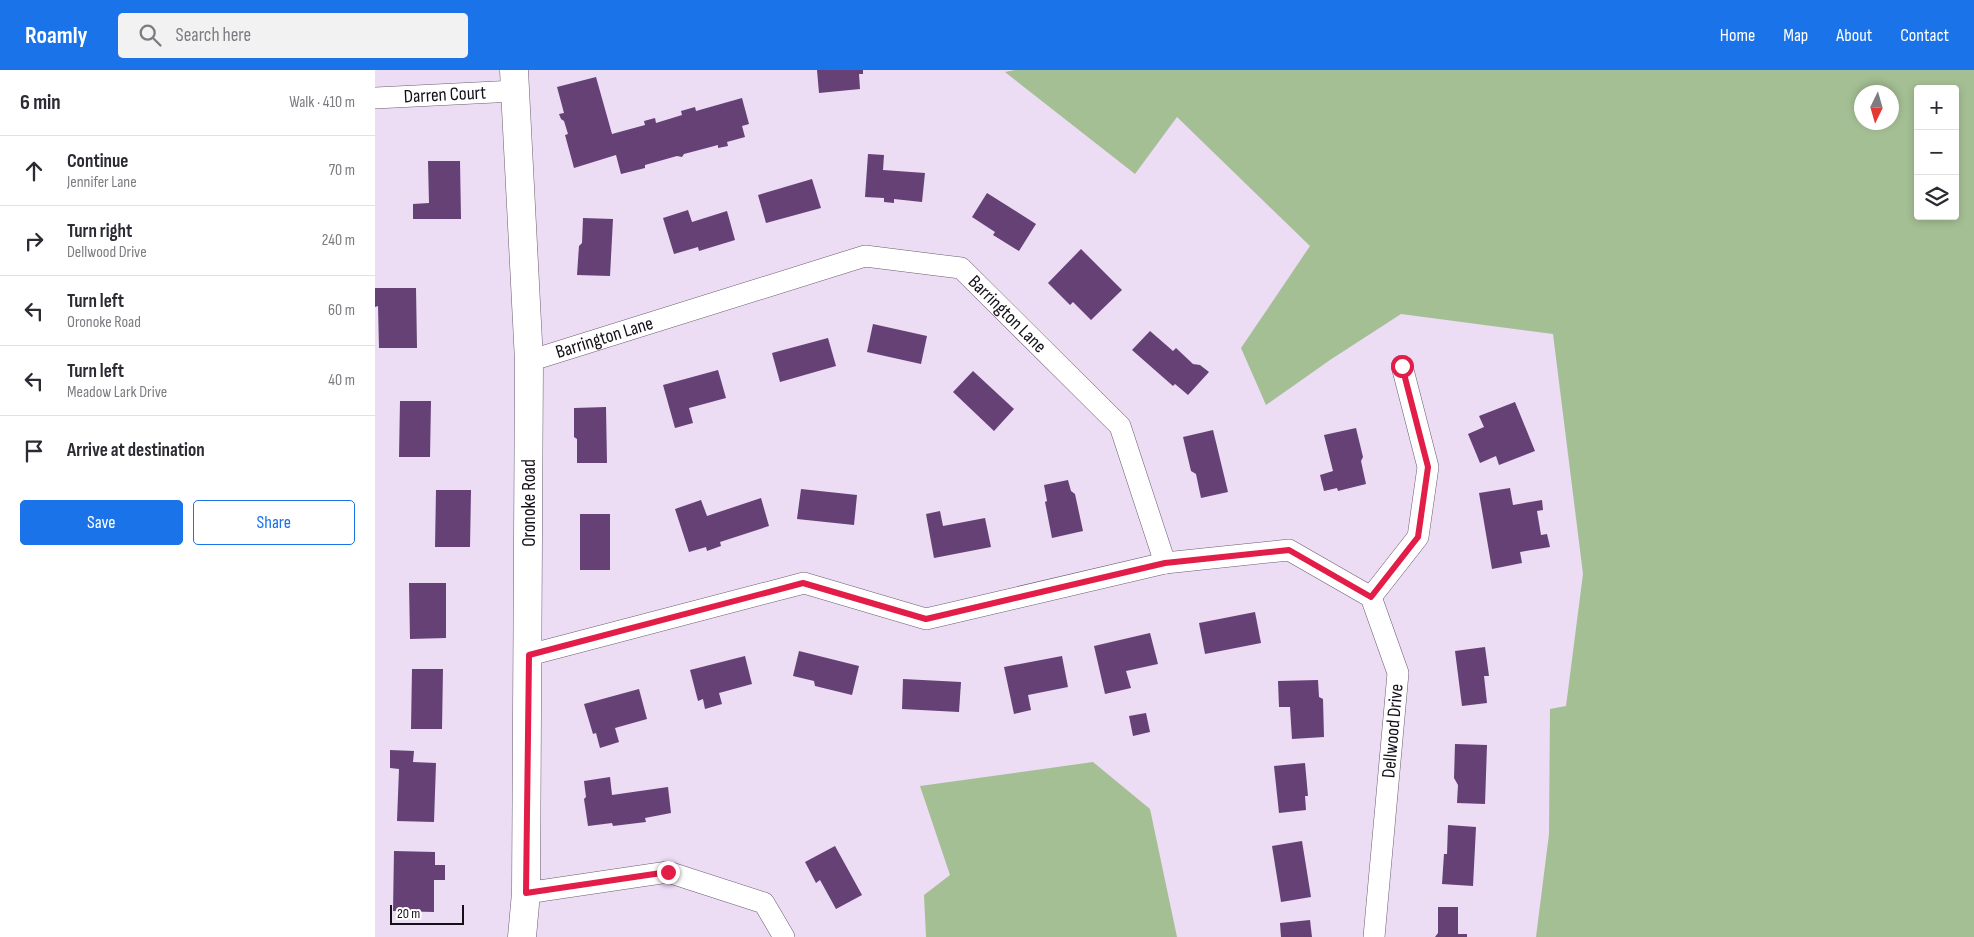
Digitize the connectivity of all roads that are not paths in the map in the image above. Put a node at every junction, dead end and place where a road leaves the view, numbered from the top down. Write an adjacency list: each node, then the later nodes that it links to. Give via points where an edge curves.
1 (515, 80): 2 (street, Darren Court); 3 (street, Oronoke Road)
2 (375, 98)
3 (529, 361): 5 (street, Barrington Lane, via 865,256 961,268 1120,426); 7 (street, Oronoke Road)
4 (1402, 366): 6 (street, via 1428,467 1418,537)
5 (1165, 563): 6 (street, via 1289,550); 7 (street, via 926,619 803,583)
6 (1371, 597): 11 (street, Dellwood Drive, via 1398,673)
7 (529, 655): 8 (street, Oronoke Road)
8 (526, 893): 9 (street, Oronoke Road); 10 (street, via 668,872 764,903)
9 (522, 937)
10 (784, 937)
11 (1373, 937)

